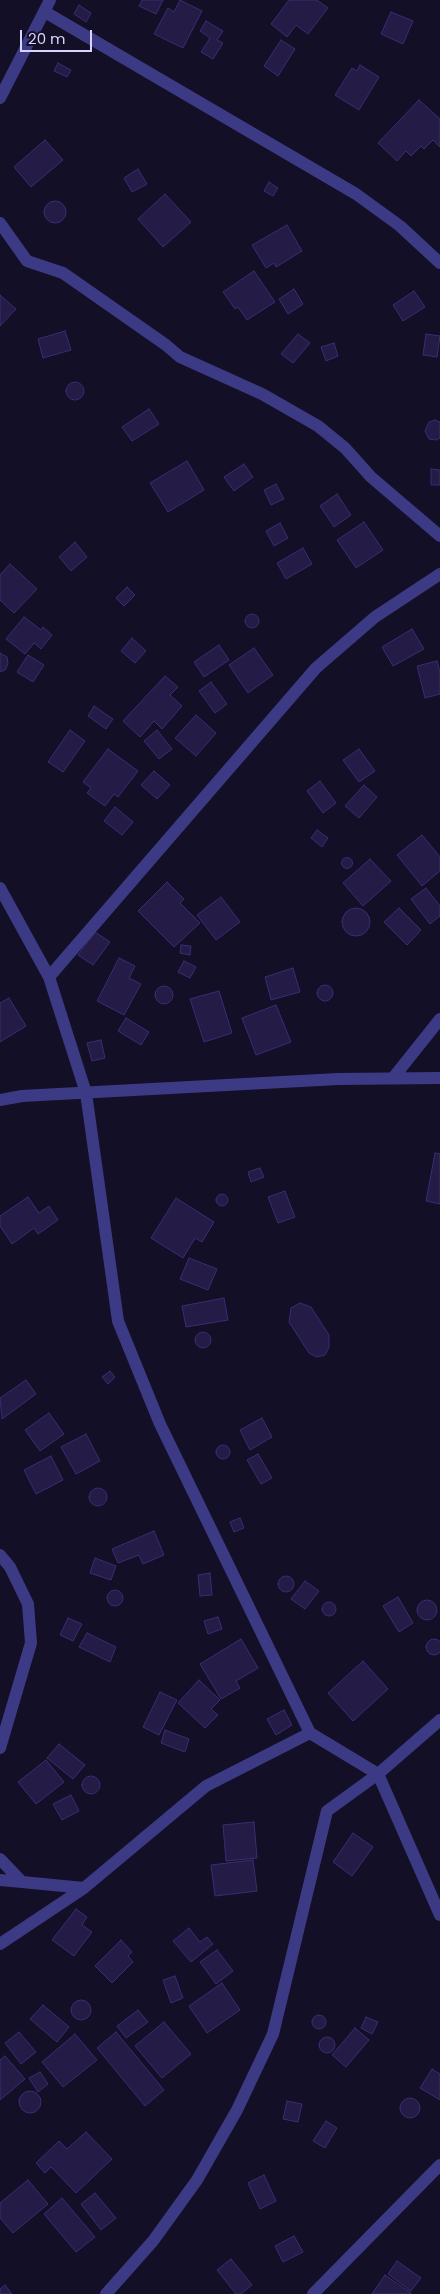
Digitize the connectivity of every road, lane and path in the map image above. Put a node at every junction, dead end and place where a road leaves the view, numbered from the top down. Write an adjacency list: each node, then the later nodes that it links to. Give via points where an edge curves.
1 (47, 6): 2 (street); 4 (street, via 356,194 400,226)
2 (0, 98)
3 (0, 223): 5 (street, via 27,260 63,272 180,357 262,394 318,426)
4 (440, 263)
5 (440, 536)
6 (440, 574): 8 (street, via 375,617 316,668)
7 (0, 888): 8 (street)
8 (49, 977): 12 (street)
9 (440, 1019): 10 (street)
10 (393, 1078): 11 (street); 12 (street, via 338,1078)
11 (440, 1078)
12 (86, 1094): 13 (street); 16 (street, via 118,1321 160,1424)
13 (0, 1100)
14 (0, 1555): 17 (street, via 10,1567 28,1604 31,1643)
15 (440, 1720): 18 (street)
16 (310, 1733): 18 (street); 22 (street, via 206,1786)
17 (0, 1748)
18 (378, 1774): 23 (street); 26 (street, via 327,1811 273,2034 237,2110 197,2180 153,2241)
19 (0, 1859): 21 (street)
20 (0, 1880): 21 (street)
21 (22, 1882): 22 (street)
22 (84, 1888): 24 (street)
23 (440, 1915)
24 (0, 1944)
25 (440, 2165): 27 (street)
26 (106, 2294)
27 (313, 2294)

